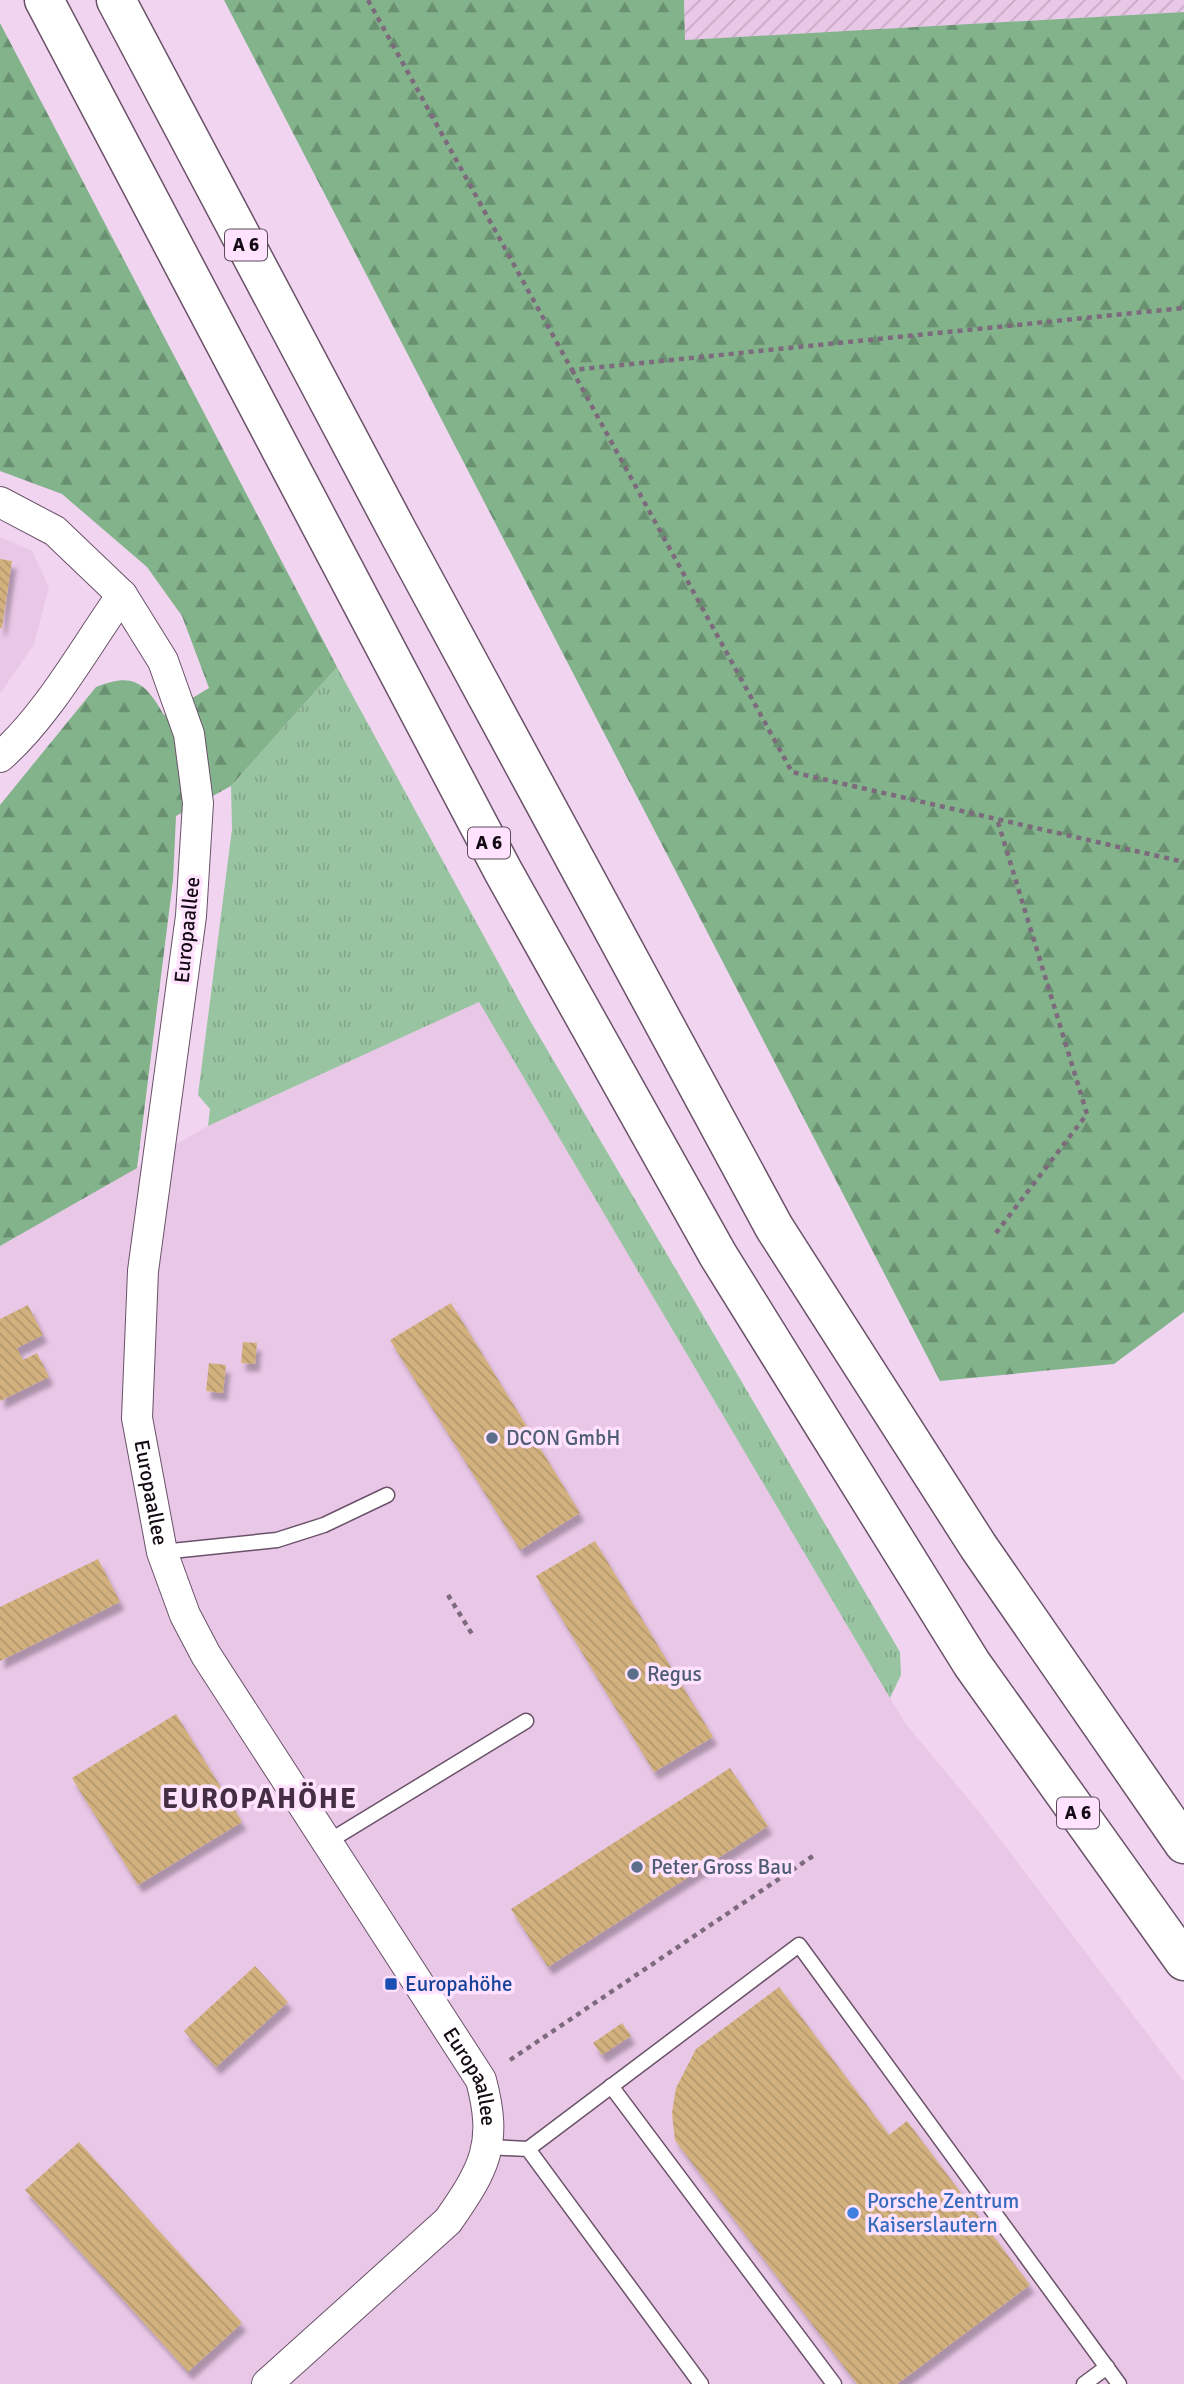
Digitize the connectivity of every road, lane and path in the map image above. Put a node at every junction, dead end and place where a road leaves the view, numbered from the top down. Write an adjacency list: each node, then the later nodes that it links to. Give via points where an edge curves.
1 (44, 0): 20 (highway, A 6, via 503,871 718,1255 972,1664)
2 (116, 0): 18 (highway, A 6, via 774,1227 978,1546)
3 (368, 0): 5 (path)
4 (1184, 308): 5 (path)
5 (572, 370): 9 (path, via 792,772)
6 (0, 502): 7 (street, Europaallee, via 55,531)
7 (122, 595): 8 (street, via 14,745); 13 (street, Europaallee, via 163,661 189,734 198,803 191,916 143,1284 137,1418)
8 (0, 757)
9 (997, 819): 10 (path); 11 (path, via 1087,1114)
10 (1184, 862)
11 (996, 1233)
12 (387, 1495): 13 (lane, via 324,1525 277,1540)
13 (162, 1552): 17 (street, Europaallee, via 185,1615 206,1655)
14 (447, 1595): 15 (path)
15 (472, 1634)
16 (526, 1721): 17 (lane)
17 (326, 1843): 23 (street, Europaallee, via 481,2080 490,2113)
18 (1184, 1844)
19 (813, 1856): 21 (path)
20 (1184, 1961)
21 (510, 2060)
22 (611, 2086): 24 (lane); 25 (lane, via 799,1945); 28 (lane)
23 (487, 2147): 24 (lane); 26 (street, Europaallee, via 471,2188 448,2221)
24 (528, 2149): 27 (lane)
25 (1107, 2367): 29 (lane); 30 (lane)
26 (267, 2384)
27 (701, 2384)
28 (834, 2384)
29 (1084, 2384)
30 (1119, 2384)

